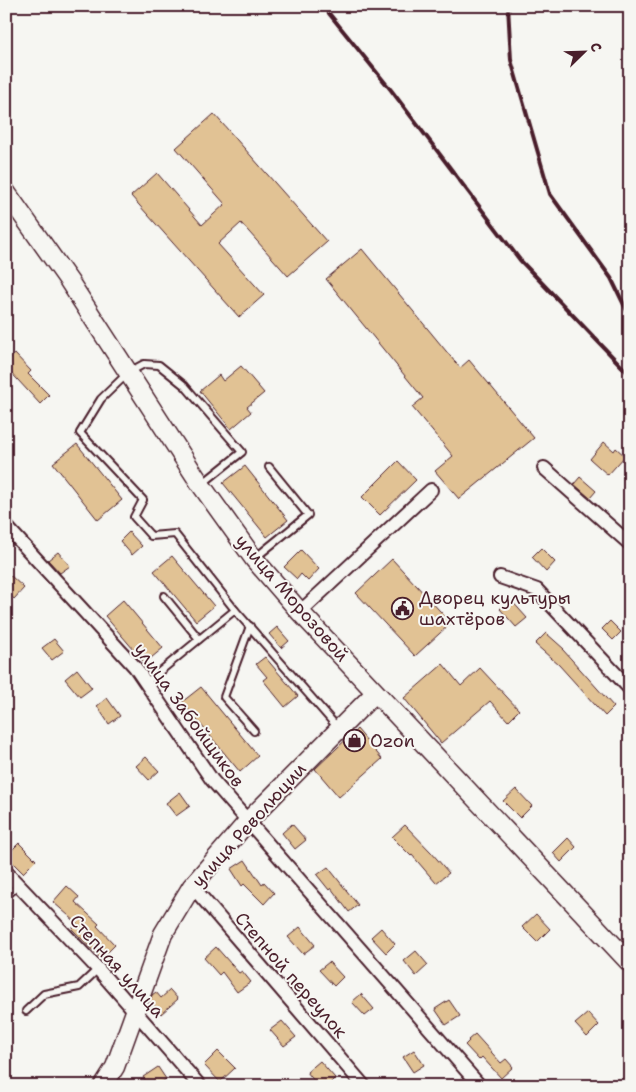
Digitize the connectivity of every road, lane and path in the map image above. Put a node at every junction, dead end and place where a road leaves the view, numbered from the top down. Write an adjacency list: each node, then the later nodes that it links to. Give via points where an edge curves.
1 (6, 192): 2 (main road, улица Морозовой)
2 (129, 372): 5 (main road, улица Морозовой); 5 (lane, via 144,364 159,365 185,386 242,452); 12 (lane, via 101,399 80,433 144,500 134,516 151,536 175,534)
3 (269, 467): 9 (lane, via 308,515)
4 (544, 468): 8 (street)
5 (201, 485): 9 (main road, улица Морозовой)
6 (431, 490): 13 (street)
7 (6, 526): 16 (street, улица Забойщиков)
8 (630, 544)
9 (254, 559): 13 (main road, улица Морозовой)
10 (500, 577): 17 (street, via 537,590)
11 (164, 596): 15 (lane)
12 (235, 610): 14 (lane); 15 (lane)
13 (300, 612): 18 (main road, улица Морозовой)
14 (250, 626): 19 (lane); 20 (lane, via 224,697)
15 (198, 639): 16 (lane)
16 (147, 682): 21 (street, улица Забойщиков, via 212,780)
17 (630, 689)
18 (375, 693): 19 (main road, улица Революции); 26 (main road, улица Морозовой)
19 (339, 729): 21 (main road, улица Революции)
20 (254, 731)
21 (248, 822): 24 (main road, улица Революции); 33 (street, улица Забойщиков)
22 (6, 872): 23 (street, Степная улица)
23 (18, 885): 25 (lane); 27 (street, Степная улица)
24 (192, 886): 29 (main road, улица Революции, via 163,934); 32 (street, Степной переулок)
25 (6, 896)
26 (630, 963)
27 (98, 969): 28 (lane, via 80,987 44,994); 29 (street, Степная улица)
28 (26, 1011)
29 (136, 1011): 30 (main road, улица Революции); 31 (street, Степная улица)
30 (104, 1086)
31 (200, 1086)
32 (364, 1086)
33 (480, 1086)

